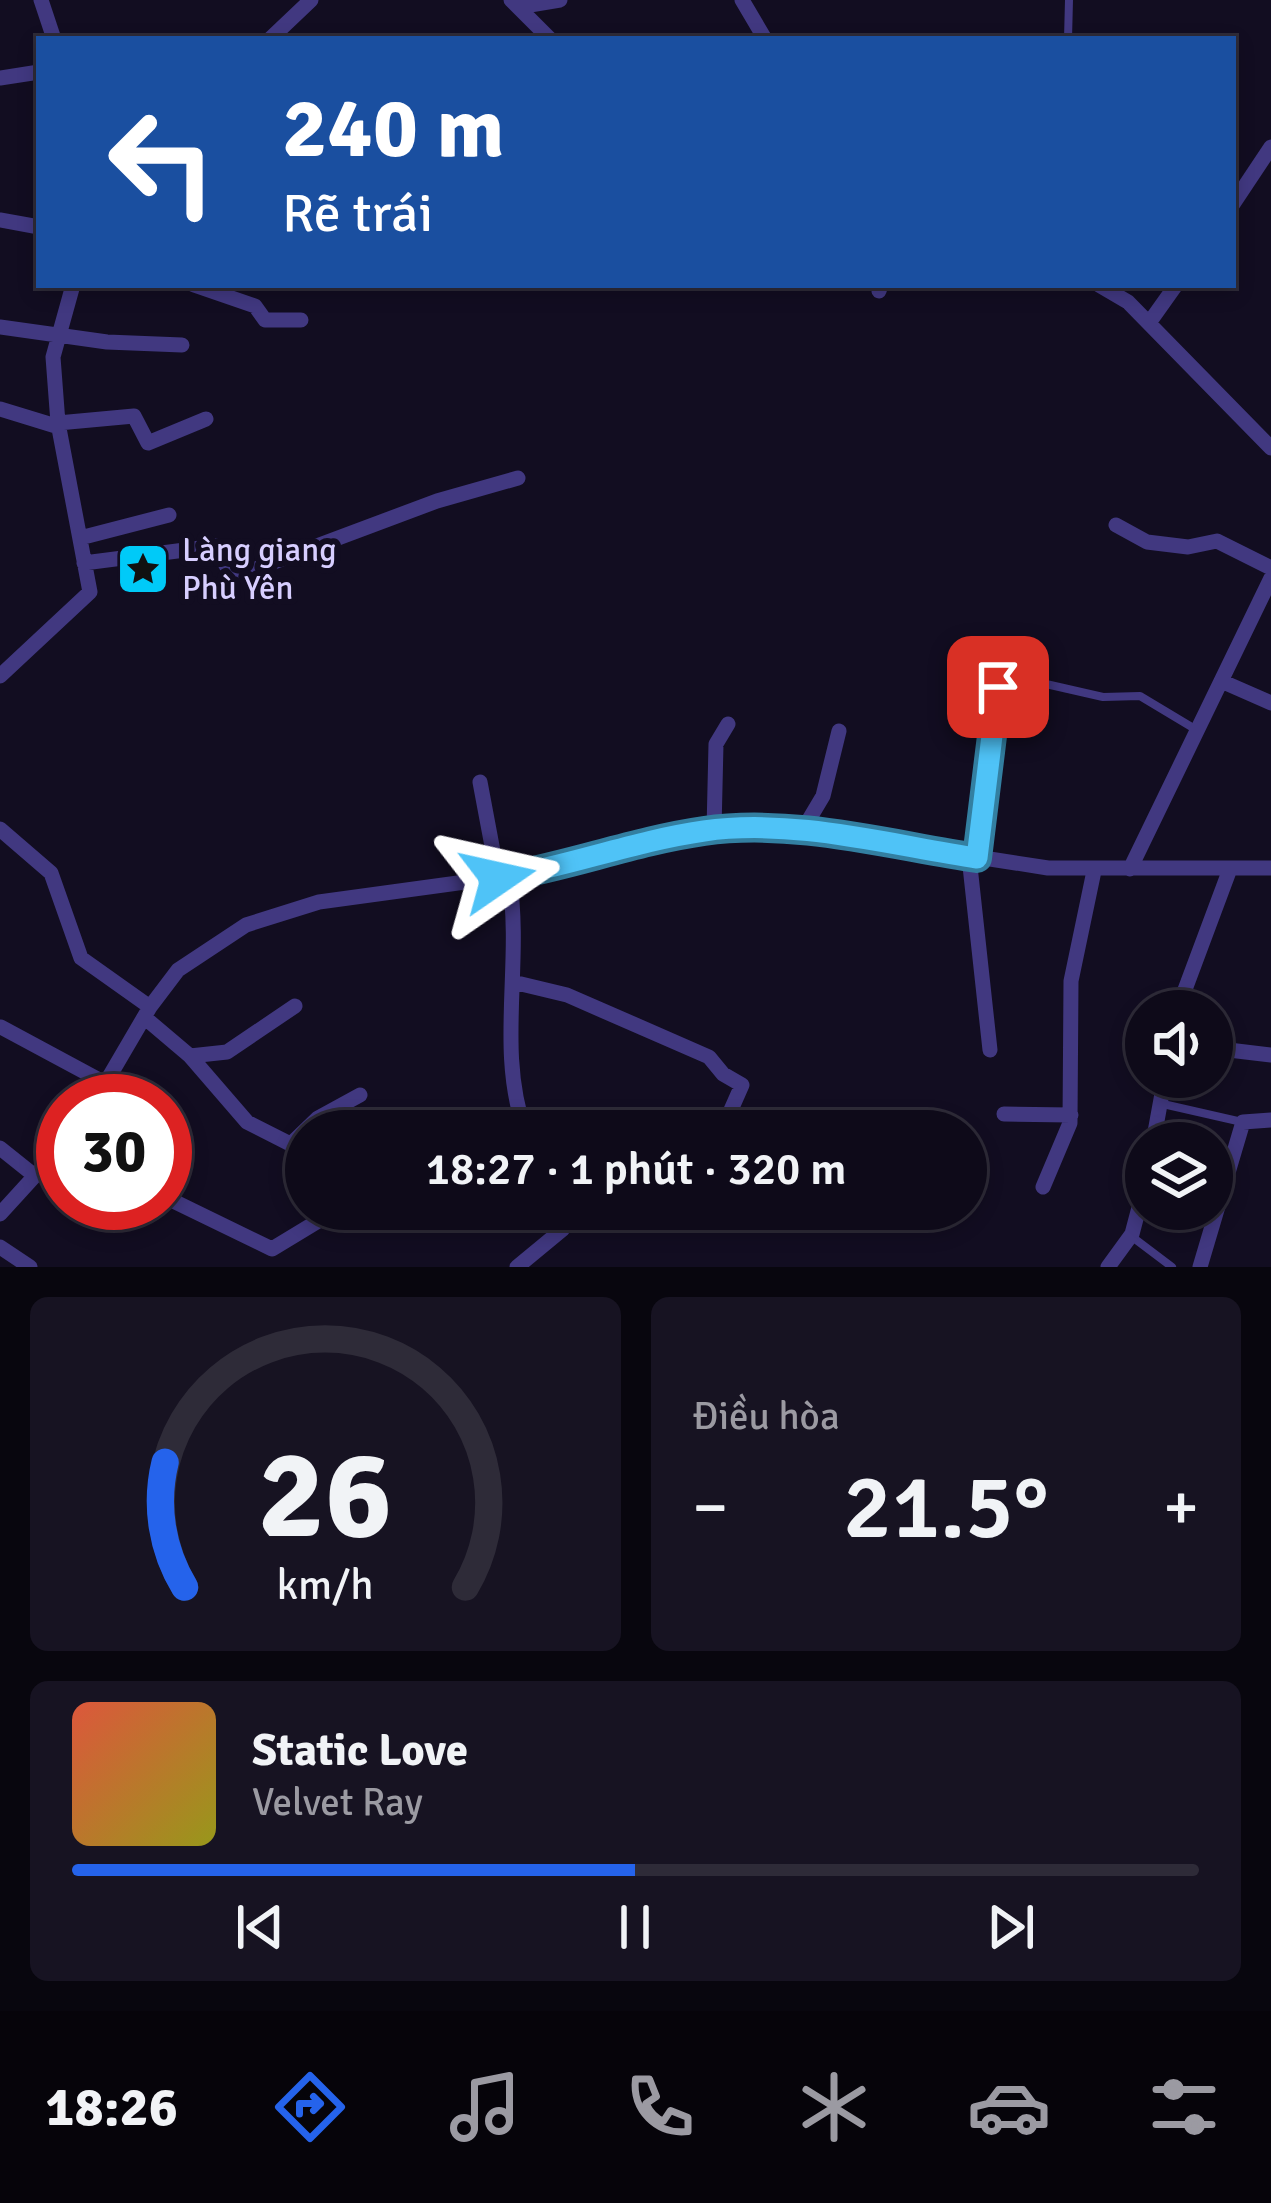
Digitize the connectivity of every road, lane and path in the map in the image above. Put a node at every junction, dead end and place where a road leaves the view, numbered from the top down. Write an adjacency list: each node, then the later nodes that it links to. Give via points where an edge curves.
1 (41, 0): 7 (street)
2 (311, 0): 8 (street)
3 (560, 0): 6 (street)
4 (742, 0): 10 (street)
5 (1069, 0): 11 (lane)
6 (515, 3): 9 (street)
7 (53, 36)
8 (274, 36)
9 (547, 36)
10 (763, 36)
11 (1068, 36)
12 (36, 72): 13 (street)
13 (0, 78)
14 (1271, 147): 15 (street)
15 (1236, 200)
16 (0, 220): 17 (street)
17 (36, 226)
18 (72, 288): 25 (street)
19 (203, 288): 22 (street, via 255,306 265,320)
20 (1109, 288): 23 (street)
21 (1174, 288): 23 (street)
22 (302, 320)
23 (1149, 323): 30 (street)
24 (0, 327): 25 (street)
25 (59, 334): 26 (street); 29 (street)
26 (182, 345)
27 (0, 409): 29 (street)
28 (206, 419): 29 (street, via 148,443 134,416)
29 (58, 425): 34 (street)
30 (1271, 448)
31 (518, 478): 35 (street, via 242,574 228,569 216,546)
32 (169, 515): 34 (street)
33 (1116, 525): 36 (street, via 1147,542 1217,541)
34 (80, 538): 35 (street)
35 (84, 563): 38 (street, via 90,592)
36 (1271, 568)
37 (1271, 578): 39 (street)
38 (0, 676)
39 (1221, 681): 42 (street); 44 (street)
40 (1046, 684): 44 (lane, via 1140,696)
41 (998, 687): 50 (street)
42 (1271, 703)
43 (728, 724): 48 (street, via 716,744)
44 (1197, 730): 52 (street)
45 (838, 731): 49 (street, via 823,796)
46 (480, 782): 55 (street)
47 (0, 829): 59 (street, via 58,886 81,958)
48 (714, 830): 49 (street); 55 (street)
49 (801, 833): 50 (street)
50 (973, 858): 54 (street); 61 (street)
51 (1271, 868): 53 (street)
52 (1130, 869): 53 (street); 54 (street)
53 (1231, 869): 57 (street)
54 (1094, 871): 74 (street, via 1071,981)
55 (503, 877): 56 (street); 59 (street, via 284,909 178,970)
56 (517, 983): 71 (street, via 510,1075); 72 (street, via 567,995 710,1058 742,1085)
57 (1185, 990)
58 (296, 1006): 64 (street, via 227,1052)
59 (147, 1012): 64 (street); 66 (street)
60 (1, 1027): 65 (street)
61 (990, 1050)
62 (1233, 1050): 63 (street)
63 (1271, 1054)
64 (190, 1056): 78 (street, via 247,1122)
65 (88, 1074)
66 (110, 1074)
67 (359, 1096): 70 (street)
68 (1161, 1098): 69 (street)
69 (1160, 1103): 76 (street); 77 (lane)
70 (333, 1110)
71 (519, 1110)
72 (731, 1110)
73 (1004, 1114): 74 (street)
74 (1070, 1115): 81 (street)
75 (1271, 1120): 77 (street)
76 (1157, 1122)
77 (1243, 1122): 93 (street)
78 (285, 1141)
79 (0, 1148): 80 (street)
80 (35, 1176): 83 (street)
81 (1043, 1187)
82 (192, 1210): 84 (street, via 272,1250)
83 (1, 1212)
84 (304, 1230)
85 (551, 1230): 90 (street)
86 (1133, 1230): 87 (street)
87 (1131, 1236): 91 (street); 92 (lane)
88 (0, 1246): 89 (street)
89 (27, 1266)
90 (517, 1267)
91 (1108, 1267)
92 (1172, 1267)
93 (1200, 1267)

